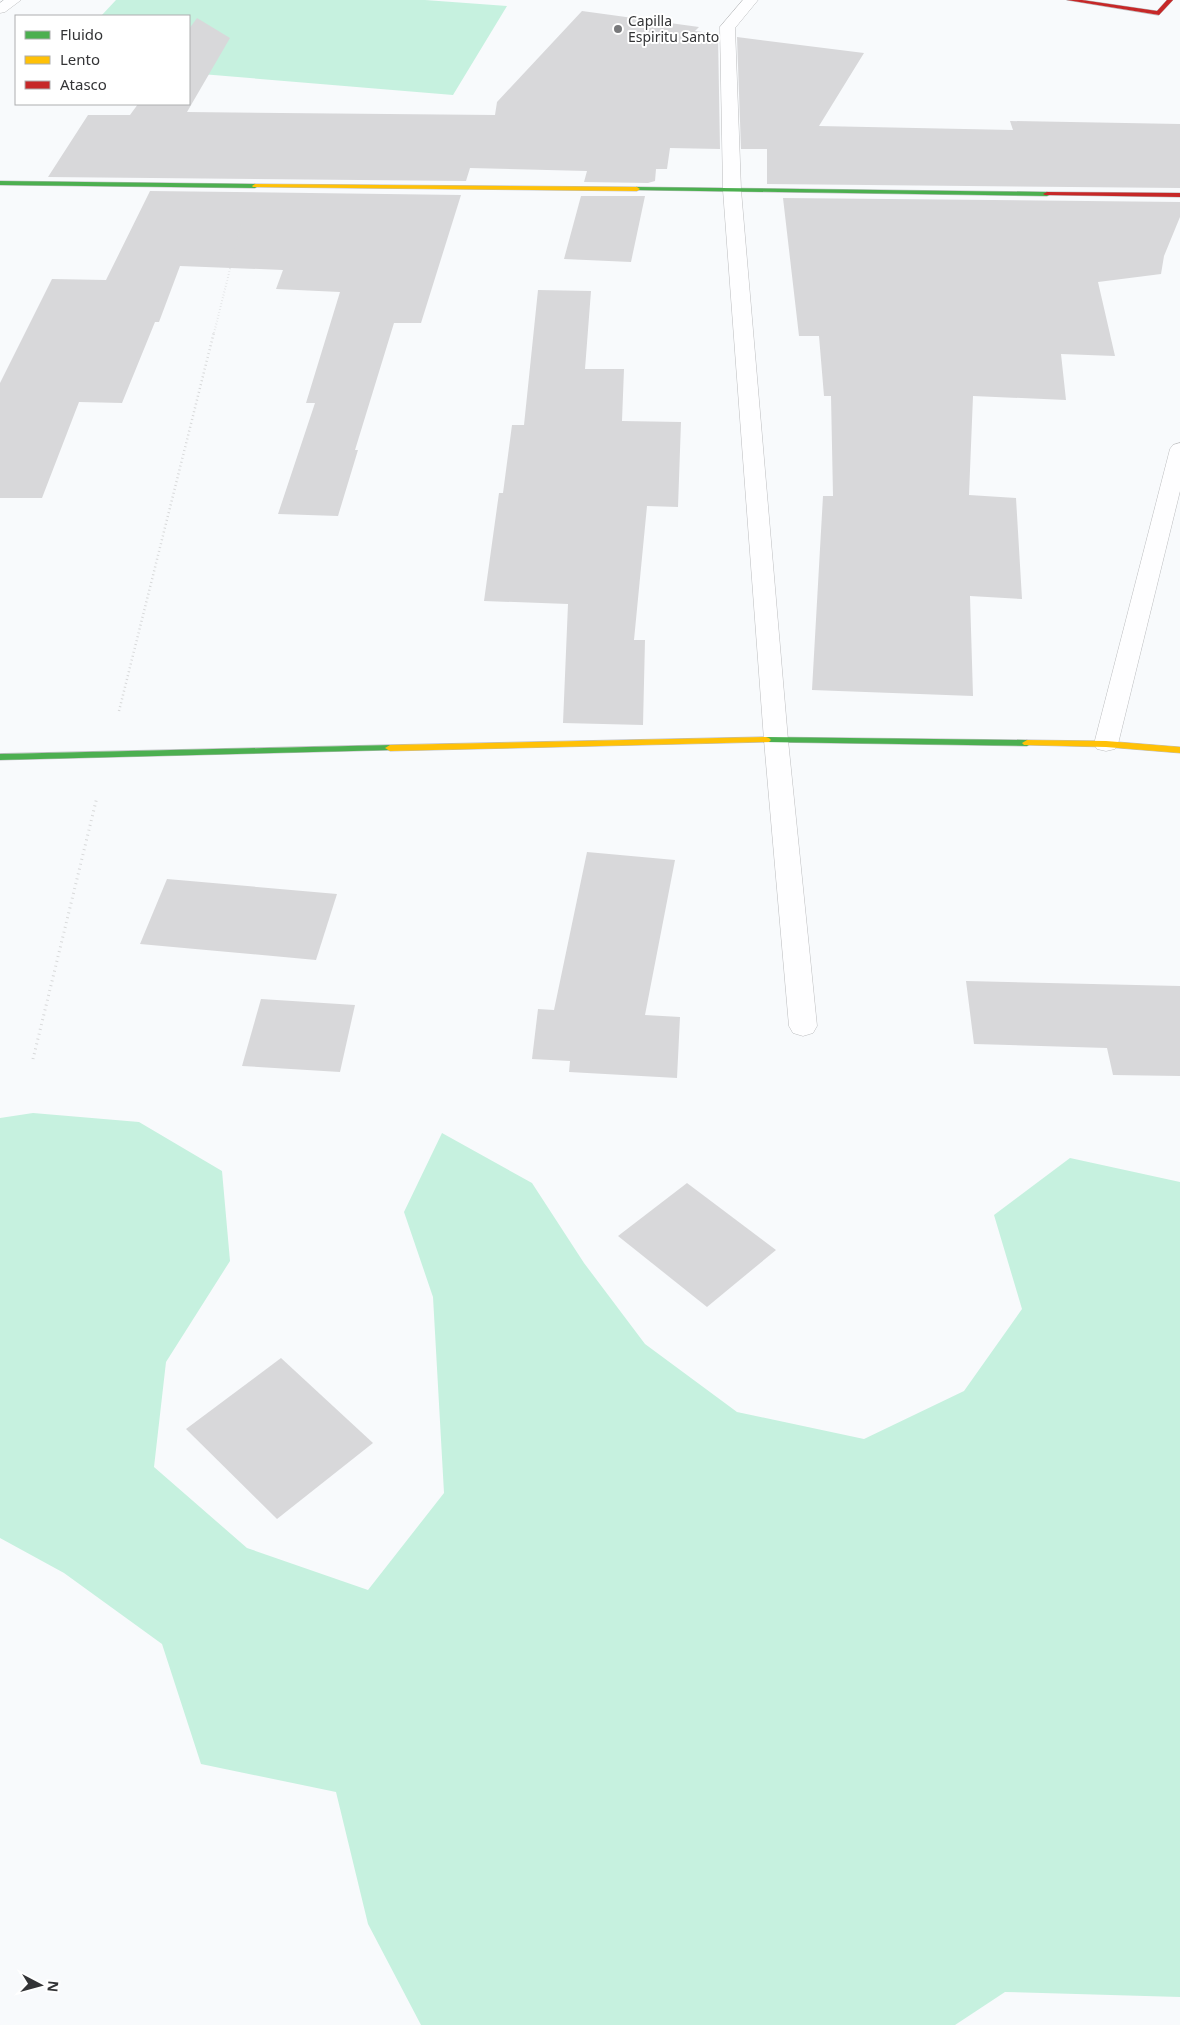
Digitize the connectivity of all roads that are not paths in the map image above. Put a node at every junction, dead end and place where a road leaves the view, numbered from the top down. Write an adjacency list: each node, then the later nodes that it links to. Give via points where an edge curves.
1 (14, 0): 5 (street)
2 (750, 0): 7 (street, via 727,27)
3 (1070, 0): 4 (street, via 1159,13)
4 (1170, 0)
5 (0, 9)
6 (0, 183): 7 (street)
7 (732, 190): 8 (street); 10 (street)
8 (1180, 194)
9 (1180, 449): 11 (street)
10 (776, 740): 11 (street); 13 (street); 14 (street)
11 (1106, 744): 12 (street)
12 (1180, 750)
13 (0, 757)
14 (803, 1026)

